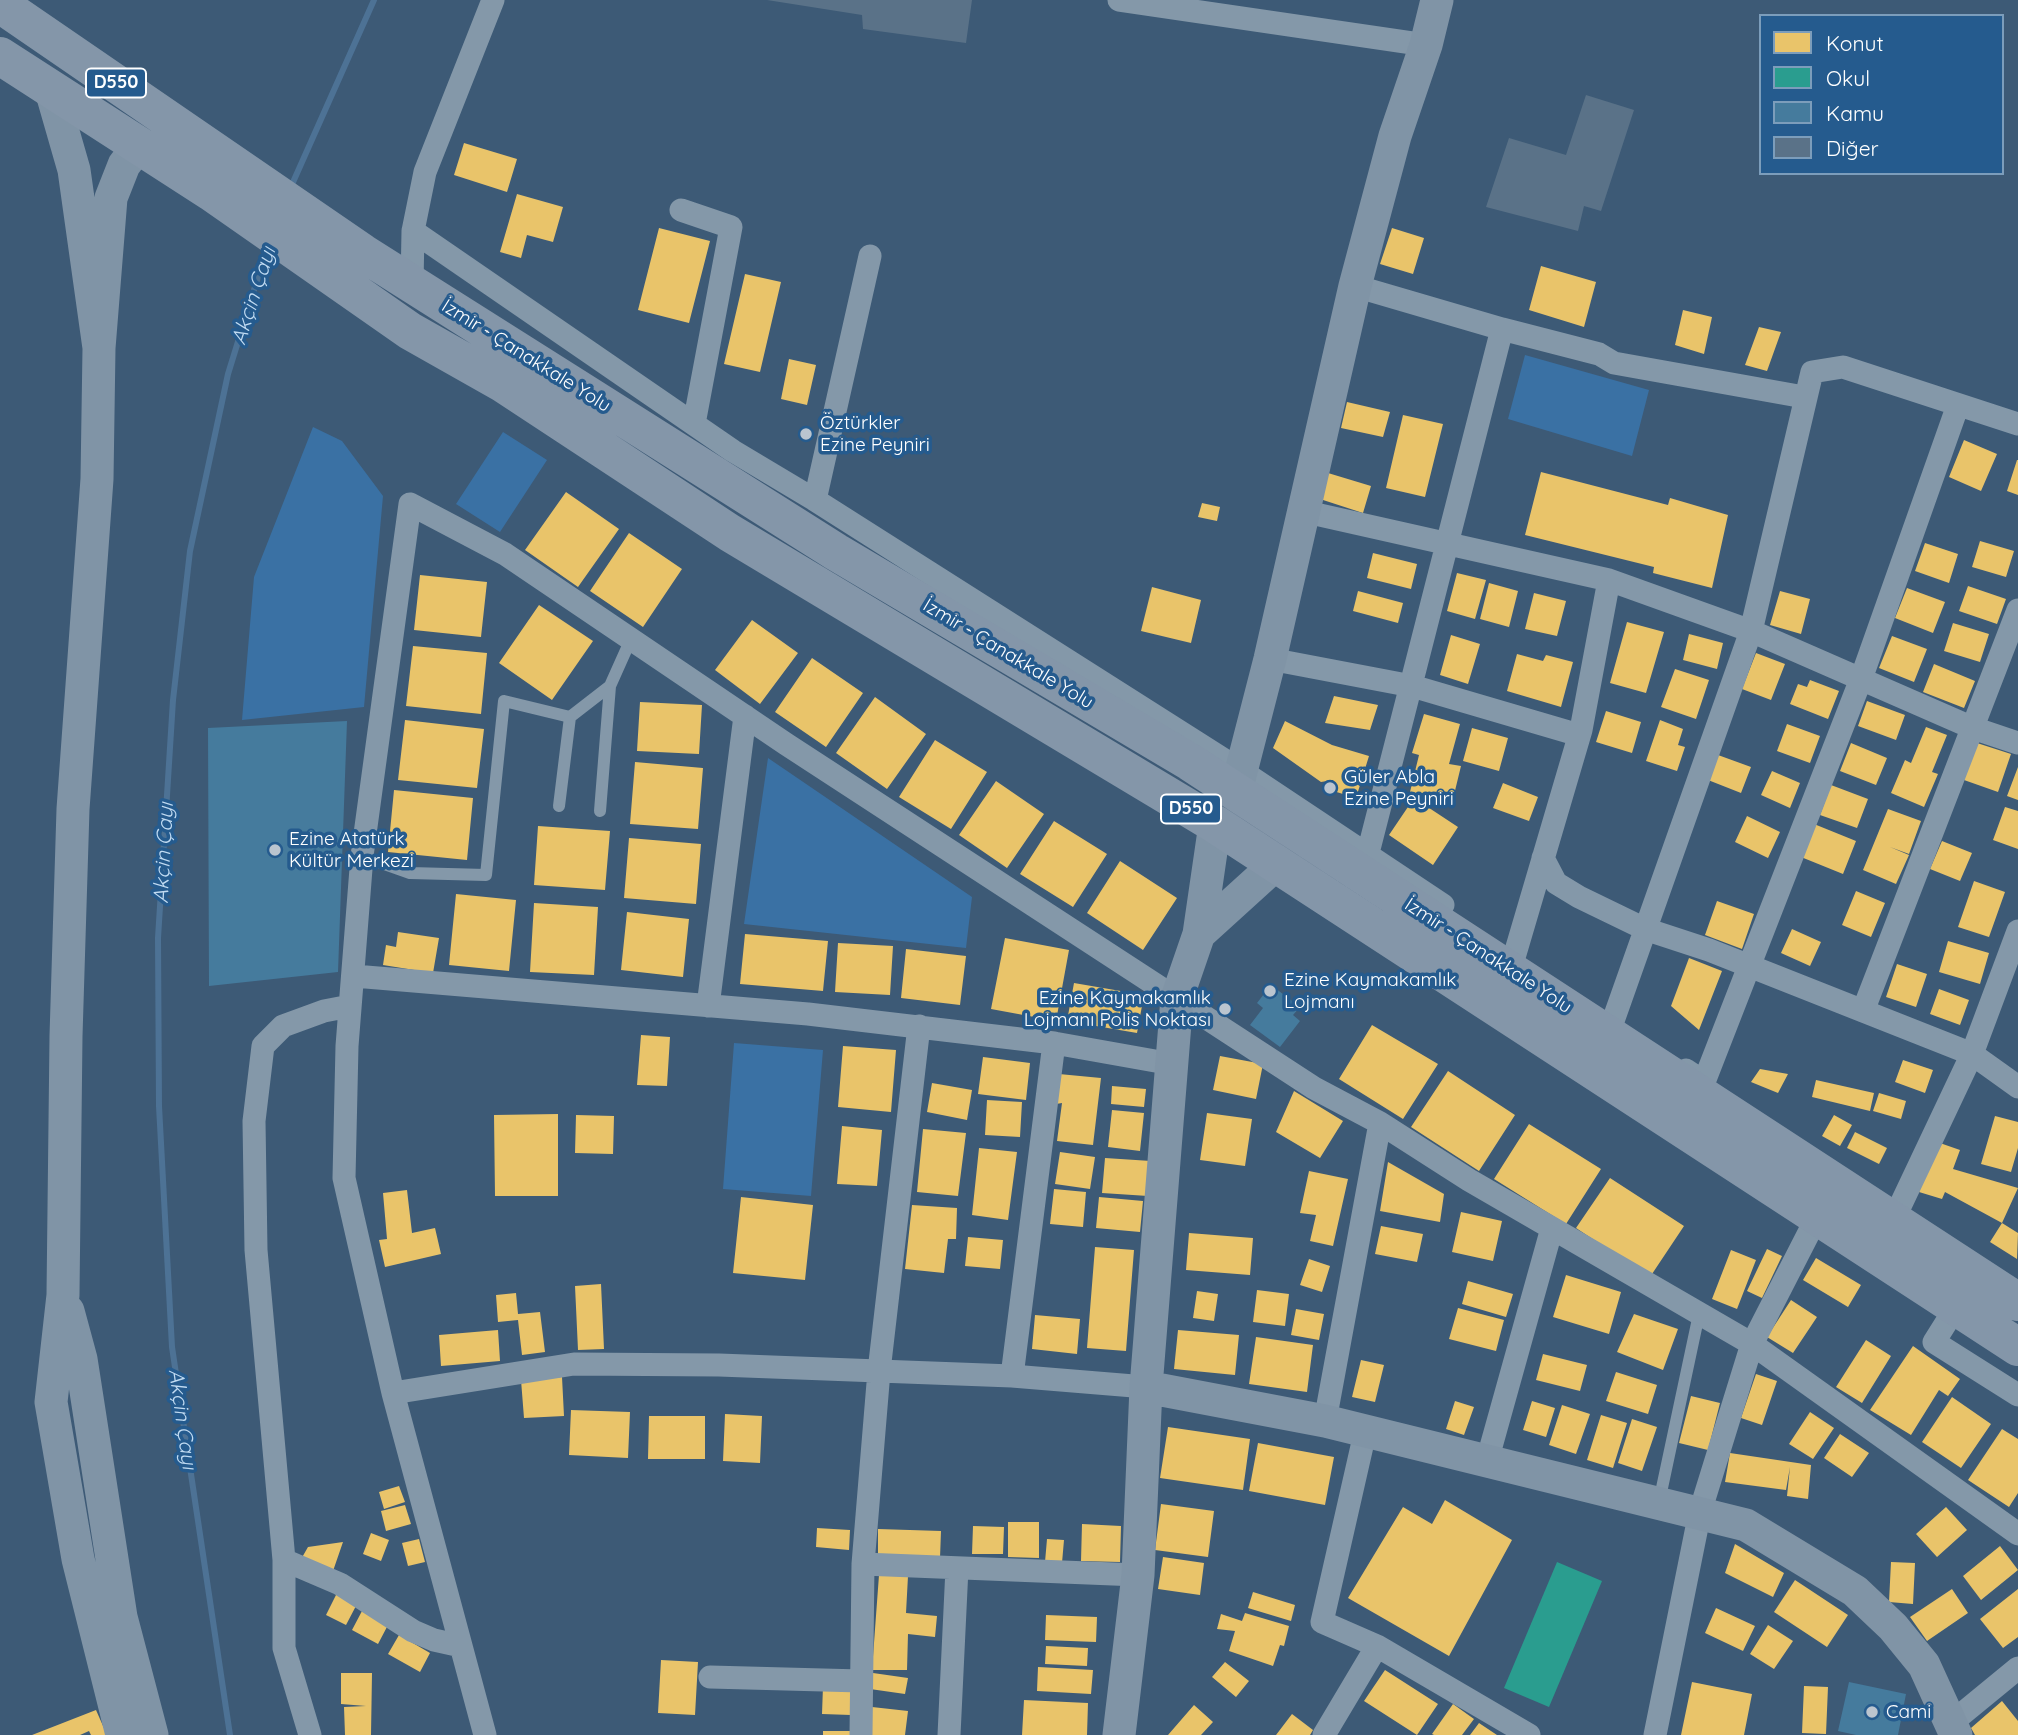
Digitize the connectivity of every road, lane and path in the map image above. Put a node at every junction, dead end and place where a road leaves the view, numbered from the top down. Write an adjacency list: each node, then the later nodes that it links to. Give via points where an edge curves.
1 (493, 0): 11 (street, via 425,172)
2 (1119, 0): 5 (street)
3 (1437, 0): 5 (main road)
4 (0, 4): 9 (highway, İzmir - Çanakkale Yolu / D550)
5 (1426, 46): 14 (main road, via 1395,136)
6 (0, 56): 7 (highway, İzmir - Çanakkale Yolu / D550)
7 (51, 90): 8 (highway, İzmir - Çanakkale Yolu / D550); 16 (main road, via 74,170)
8 (139, 145): 9 (highway, İzmir - Çanakkale Yolu / D550); 16 (main road, via 124,165 111,198)
9 (220, 178): 13 (highway, İzmir - Çanakkale Yolu / D550); 40 (highway, İzmir - Çanakkale Yolu / D550, via 410,331 502,383 730,533)
10 (681, 210): 19 (street, via 731,227)
11 (413, 231): 13 (street); 19 (street)
12 (870, 256): 21 (street)
13 (412, 284): 37 (highway, İzmir - Çanakkale Yolu / D550, via 836,552)
14 (1356, 286): 15 (street); 22 (main road)
15 (1502, 329): 17 (street, via 1599,354 1614,363); 23 (street)
16 (99, 348): 65 (main road, via 97,479 73,822)
17 (1804, 397): 18 (street, via 1812,372 1843,367); 26 (street)
18 (1958, 405): 20 (street); 29 (street)
19 (694, 424): 21 (street)
20 (2018, 424)
21 (816, 500): 37 (street)
22 (1302, 510): 23 (street); 28 (main road)
23 (1449, 541): 24 (street); 31 (street)
24 (1609, 580): 26 (street); 35 (street)
25 (2018, 610): 34 (street)
26 (1751, 631): 29 (street); 45 (street)
27 (631, 639): 30 (lane); 33 (street); 42 (street, via 505,554 410,504)
28 (1270, 659): 31 (street); 37 (main road)
29 (1861, 679): 34 (street); 49 (street)
30 (610, 686): 32 (lane); 39 (lane)
31 (1412, 686): 35 (street); 41 (street)
32 (570, 716): 38 (lane); 42 (lane, via 504,701 486,875 410,873)
33 (745, 716): 51 (street); 53 (street)
34 (1973, 728): 36 (street); 54 (street)
35 (1579, 735): 43 (street)
36 (2018, 743)
37 (1238, 780): 41 (street); 63 (highway, İzmir - Çanakkale Yolu / D550)
38 (559, 806)
39 (600, 811)
40 (1215, 824): 44 (highway, İzmir - Çanakkale Yolu / D550); 47 (main road)
41 (1368, 853): 48 (street)
42 (362, 856): 50 (street)
43 (1543, 858): 45 (street, via 1556,883); 48 (street)
44 (1275, 865): 47 (main road); 62 (highway, İzmir - Çanakkale Yolu / D550)
45 (1645, 929): 49 (street); 55 (street)
46 (2018, 931): 58 (street)
47 (1199, 934): 51 (main road)
48 (1515, 954): 55 (street)
49 (1748, 968): 54 (street); 55 (street, via 1704,1082)
50 (354, 976): 52 (street); 53 (street)
51 (1177, 998): 59 (main road); 61 (street, via 1314,1088)
52 (350, 1006): 74 (street, via 344,1178); 82 (street, via 284,1026 263,1046 254,1121 256,1250)
53 (708, 1006): 56 (street)
54 (1863, 1012): 58 (street)
55 (1613, 1021)
56 (919, 1026): 57 (street); 71 (street)
57 (1054, 1043): 59 (street); 72 (street)
58 (1972, 1055): 60 (street); 63 (street)
59 (1172, 1064): 73 (main road)
60 (2018, 1087)
61 (1380, 1123): 64 (street); 76 (street)
62 (1817, 1217): 67 (highway, İzmir - Çanakkale Yolu / D550); 69 (street)
63 (1893, 1222): 66 (highway, İzmir - Çanakkale Yolu / D550)
64 (1552, 1228): 68 (street); 78 (street)
65 (63, 1295): 93 (main road, via 51,1402 78,1559); 94 (main road, via 81,1359 121,1617)
66 (2018, 1302)
67 (1956, 1307): 70 (highway, İzmir - Çanakkale Yolu / D550); 75 (street, via 1934,1342)
68 (1699, 1314): 69 (street); 79 (lane)
69 (1752, 1345): 80 (street); 81 (street)
70 (2018, 1347)
71 (879, 1371): 72 (street); 74 (street, via 574,1364); 83 (street)
72 (1013, 1376): 73 (street)
73 (1146, 1387): 76 (main road); 85 (main road)
74 (393, 1393): 86 (street)
75 (2018, 1395)
76 (1325, 1421): 77 (main road)
77 (1366, 1433): 78 (main road); 87 (street, via 1322,1622)
78 (1487, 1461): 79 (main road)
79 (1659, 1502): 80 (main road)
80 (1700, 1512): 91 (main road, via 1746,1525 1855,1591 1894,1627 1924,1665); 101 (street)
81 (2018, 1534)
82 (284, 1560): 86 (street, via 340,1584 413,1631); 95 (street, via 284,1648)
83 (863, 1564): 84 (street); 90 (street)
84 (957, 1568): 85 (street); 98 (street)
85 (1138, 1575): 92 (main road)
86 (461, 1646): 96 (street)
87 (1377, 1646): 99 (street); 100 (street)
88 (2018, 1668): 91 (street)
89 (710, 1677): 90 (street)
90 (862, 1681): 97 (street)
91 (1953, 1729)
92 (1127, 1730)
93 (122, 1735)
94 (152, 1735)
95 (310, 1735)
96 (485, 1735)
97 (861, 1735)
98 (948, 1735)
99 (1324, 1735)
100 (1529, 1735)
101 (1655, 1735)

